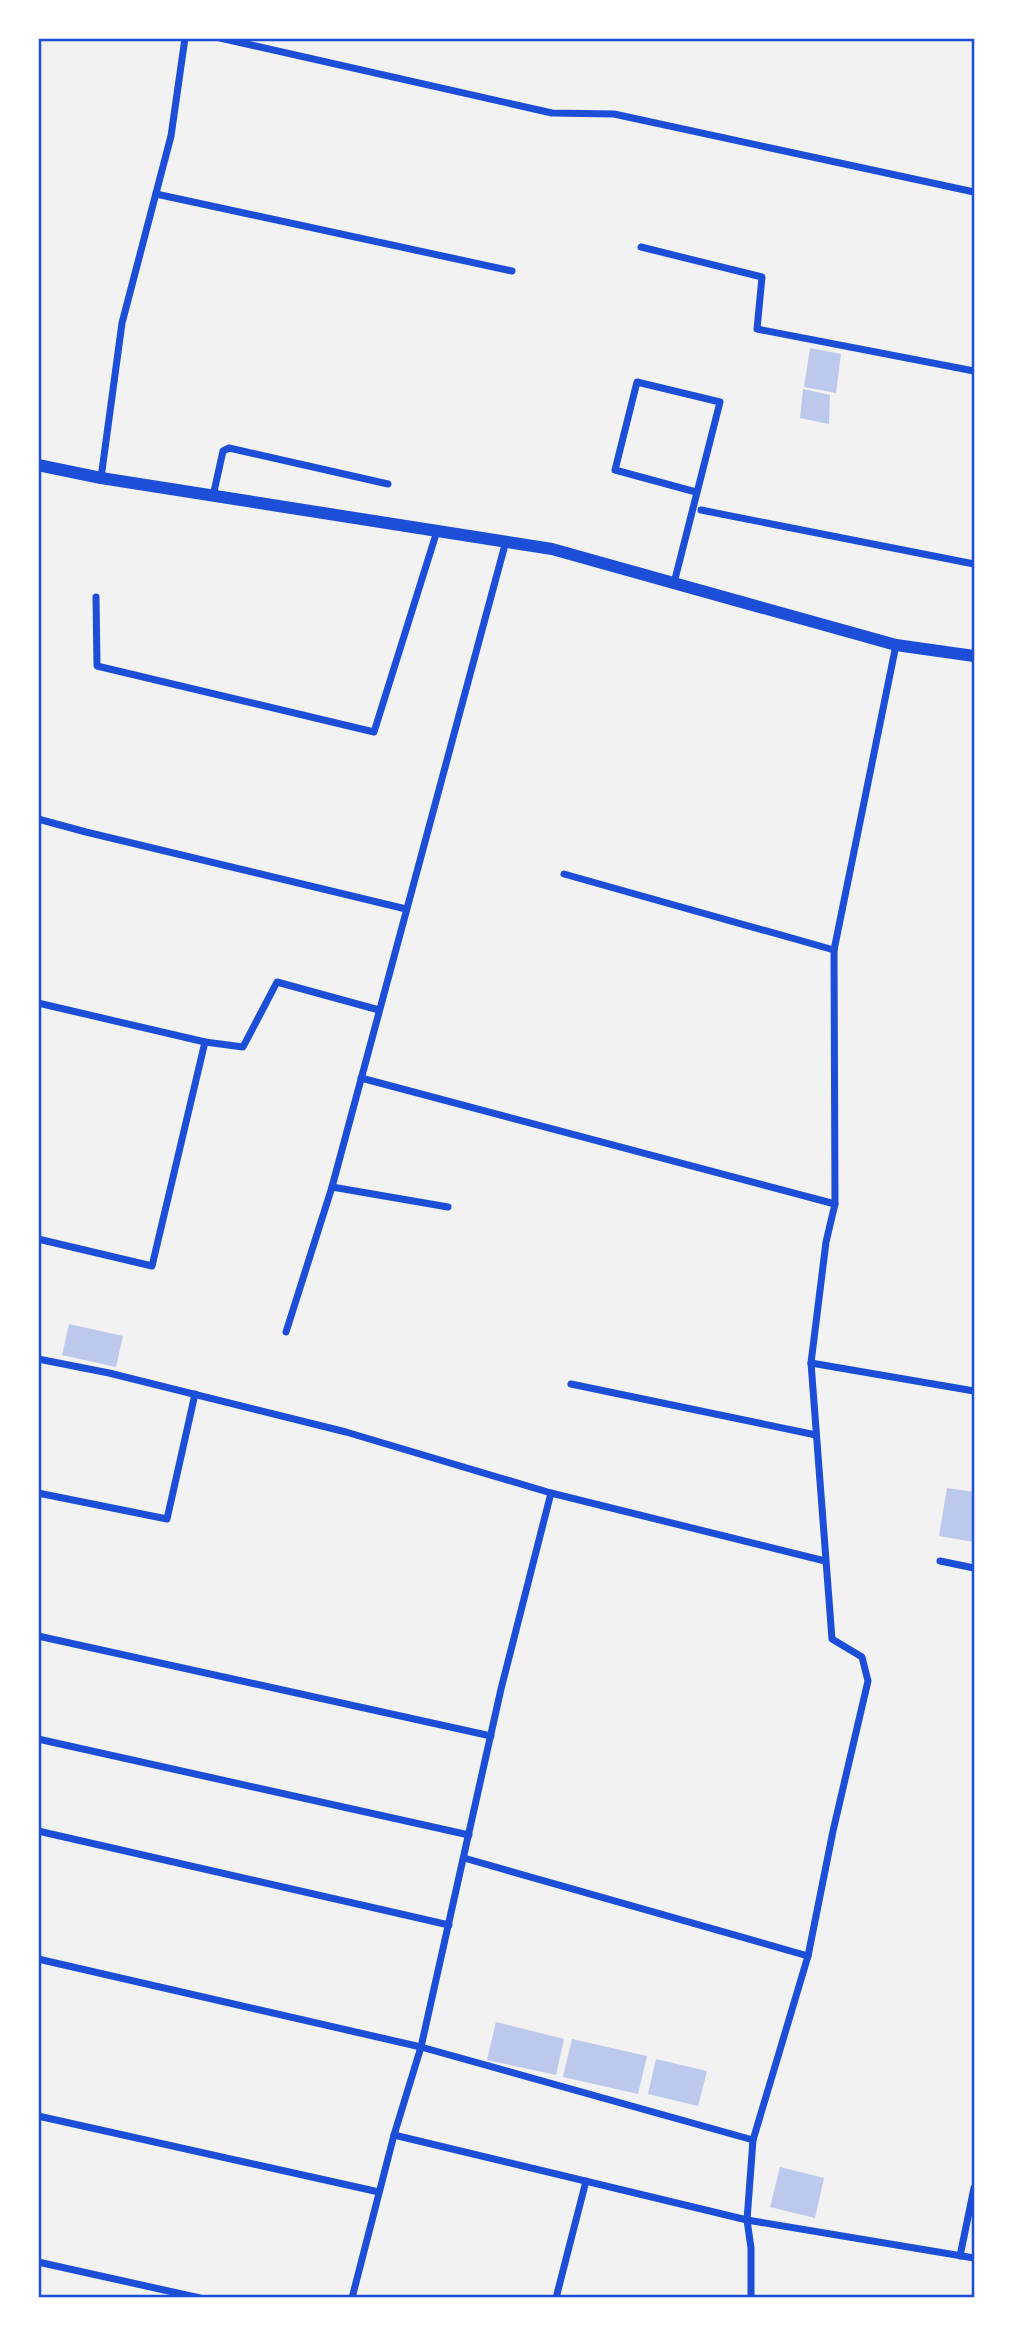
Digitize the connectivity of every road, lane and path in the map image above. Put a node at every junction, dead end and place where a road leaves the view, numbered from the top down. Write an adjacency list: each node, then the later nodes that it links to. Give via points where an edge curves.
1 (185, 38): 4 (street, via 171,136)
2 (220, 38): 3 (street, via 552,113 614,114)
3 (975, 192)
4 (156, 194): 6 (street); 9 (street, via 122,323)
5 (642, 247): 7 (street, via 762,276 757,329)
6 (512, 271)
7 (975, 371)
8 (38, 465): 9 (street)
9 (101, 478): 12 (street)
10 (388, 484): 12 (street, via 229,448 223,451)
11 (696, 492): 11 (street, via 720,402 637,382 615,470); 17 (street)
12 (213, 496): 14 (street)
13 (701, 510): 16 (street)
14 (437, 531): 15 (street); 18 (street, via 374,732 97,666)
15 (506, 541): 17 (street); 23 (street)
16 (975, 564)
17 (674, 583): 19 (street)
18 (96, 597)
19 (896, 645): 20 (street); 24 (street)
20 (975, 656)
21 (38, 818): 23 (street)
22 (564, 874): 24 (street)
23 (407, 909): 26 (street)
24 (834, 950): 30 (street)
25 (38, 1003): 27 (street)
26 (379, 1010): 27 (street, via 277,982 243,1047); 28 (street)
27 (205, 1042): 32 (street, via 152,1266)
28 (361, 1078): 29 (street); 30 (street)
29 (332, 1187): 31 (street); 33 (street)
30 (835, 1204): 35 (street)
31 (448, 1207)
32 (38, 1239)
33 (286, 1332)
34 (38, 1359): 38 (street)
35 (811, 1363): 37 (street); 39 (street)
36 (571, 1384): 39 (street)
37 (975, 1391)
38 (195, 1394): 40 (street, via 167,1519); 41 (street, via 346,1432)
39 (816, 1435): 42 (street)
40 (38, 1493)
41 (551, 1493): 42 (street); 46 (street)
42 (825, 1561): 52 (street, via 832,1639 862,1657 868,1681)
43 (940, 1561): 44 (street)
44 (975, 1568)
45 (38, 1636): 46 (street)
46 (491, 1736): 49 (street)
47 (38, 1740): 49 (street)
48 (38, 1831): 51 (street)
49 (469, 1835): 50 (street)
50 (464, 1858): 51 (street); 52 (street)
51 (449, 1925): 54 (street)
52 (808, 1956): 57 (street)
53 (38, 1959): 54 (street)
54 (421, 2047): 56 (street); 57 (street)
55 (38, 2116): 60 (street)
56 (394, 2135): 58 (street); 60 (street)
57 (753, 2140): 61 (street)
58 (586, 2181): 61 (street); 67 (street)
59 (975, 2188): 62 (street)
60 (379, 2192): 66 (street)
61 (747, 2220): 62 (street); 68 (street)
62 (960, 2256): 63 (street)
63 (975, 2258)
64 (38, 2262): 65 (street)
65 (200, 2298)
66 (352, 2298)
67 (556, 2298)
68 (751, 2298)

